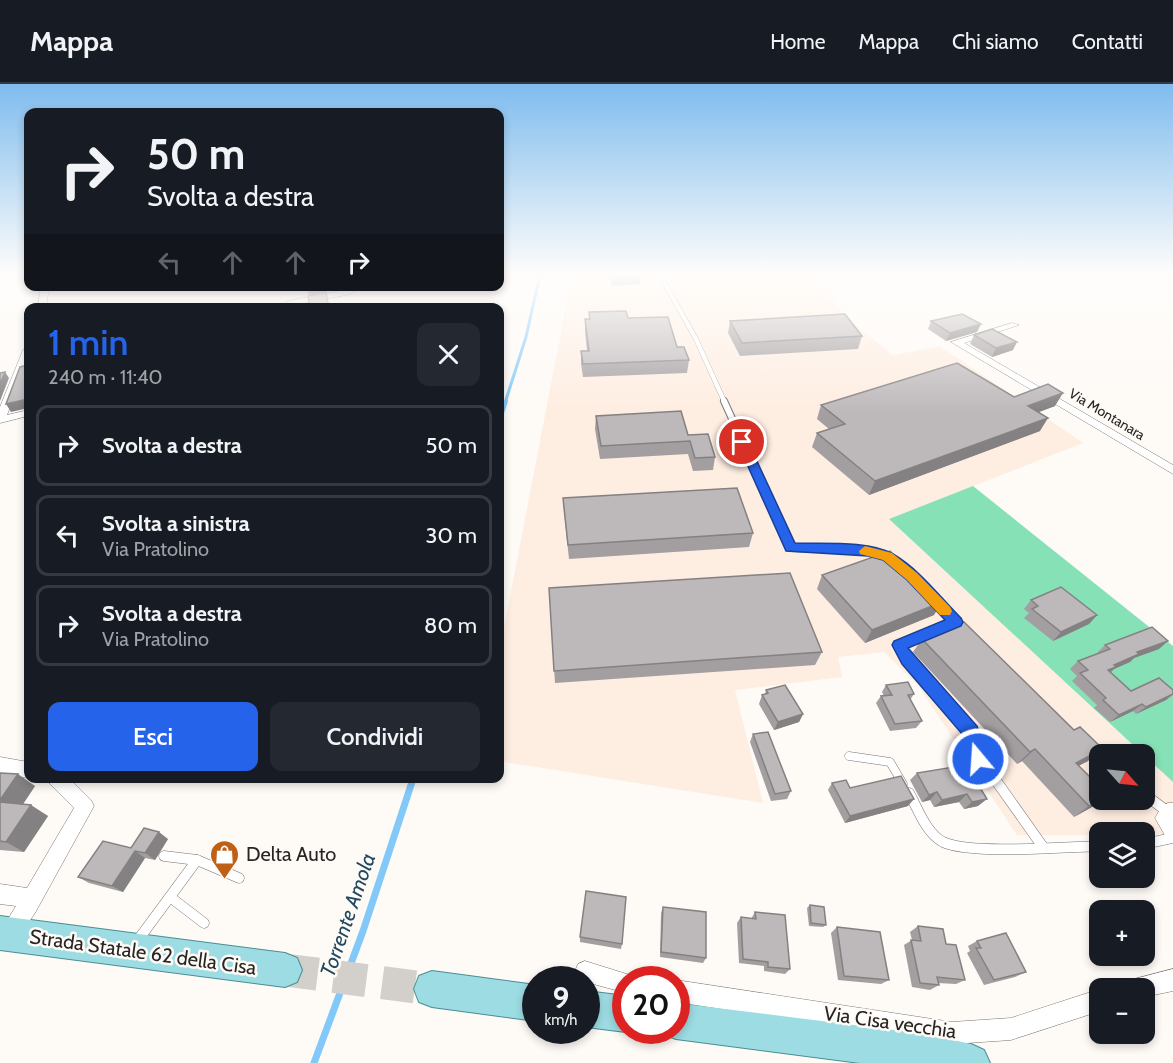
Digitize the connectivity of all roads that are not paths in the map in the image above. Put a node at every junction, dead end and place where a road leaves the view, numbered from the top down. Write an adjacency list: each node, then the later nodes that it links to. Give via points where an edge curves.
1 (686, 321): 7 (lane, via 791,548 868,551)
2 (1016, 325): 6 (street, Via Montanara, via 956,342)
3 (24, 360): 5 (street)
4 (24, 414): 5 (street)
5 (0, 420)
6 (1173, 470)
7 (896, 563)
8 (926, 592): 9 (lane)
9 (956, 622): 10 (lane); 21 (lane, via 899,645 971,732 978,759)
10 (971, 638)
11 (849, 756): 21 (lane, via 890,762 942,841 953,845)
12 (0, 765): 13 (street)
13 (24, 769)
14 (61, 783): 27 (street, via 85,806)
15 (1155, 802): 16 (lane)
16 (1170, 812): 17 (street, via 1164,818)
17 (1173, 833)
18 (1173, 838): 19 (lane)
19 (1155, 842)
20 (1089, 846): 21 (lane)
21 (1043, 847)
22 (164, 856): 23 (lane)
23 (198, 860): 24 (lane); 26 (lane)
24 (239, 878)
25 (0, 894): 27 (street)
26 (170, 897): 28 (lane); 30 (lane)
27 (32, 900): 29 (street)
28 (204, 923)
29 (4, 933): 30 (main road, Strada Statale 62 della Cisa)
30 (130, 950): 31 (main road, Strada Statale 62 della Cisa)
31 (285, 970)
32 (1173, 980): 33 (street)
33 (1155, 984)
34 (432, 989): 36 (main road)
35 (690, 993): 37 (street, Via Cisa vecchia, via 952,1033 1011,1029)
36 (522, 1001)
37 (1089, 1004)
38 (690, 1023): 39 (main road)
39 (925, 1058): 40 (main road)
40 (971, 1063)

